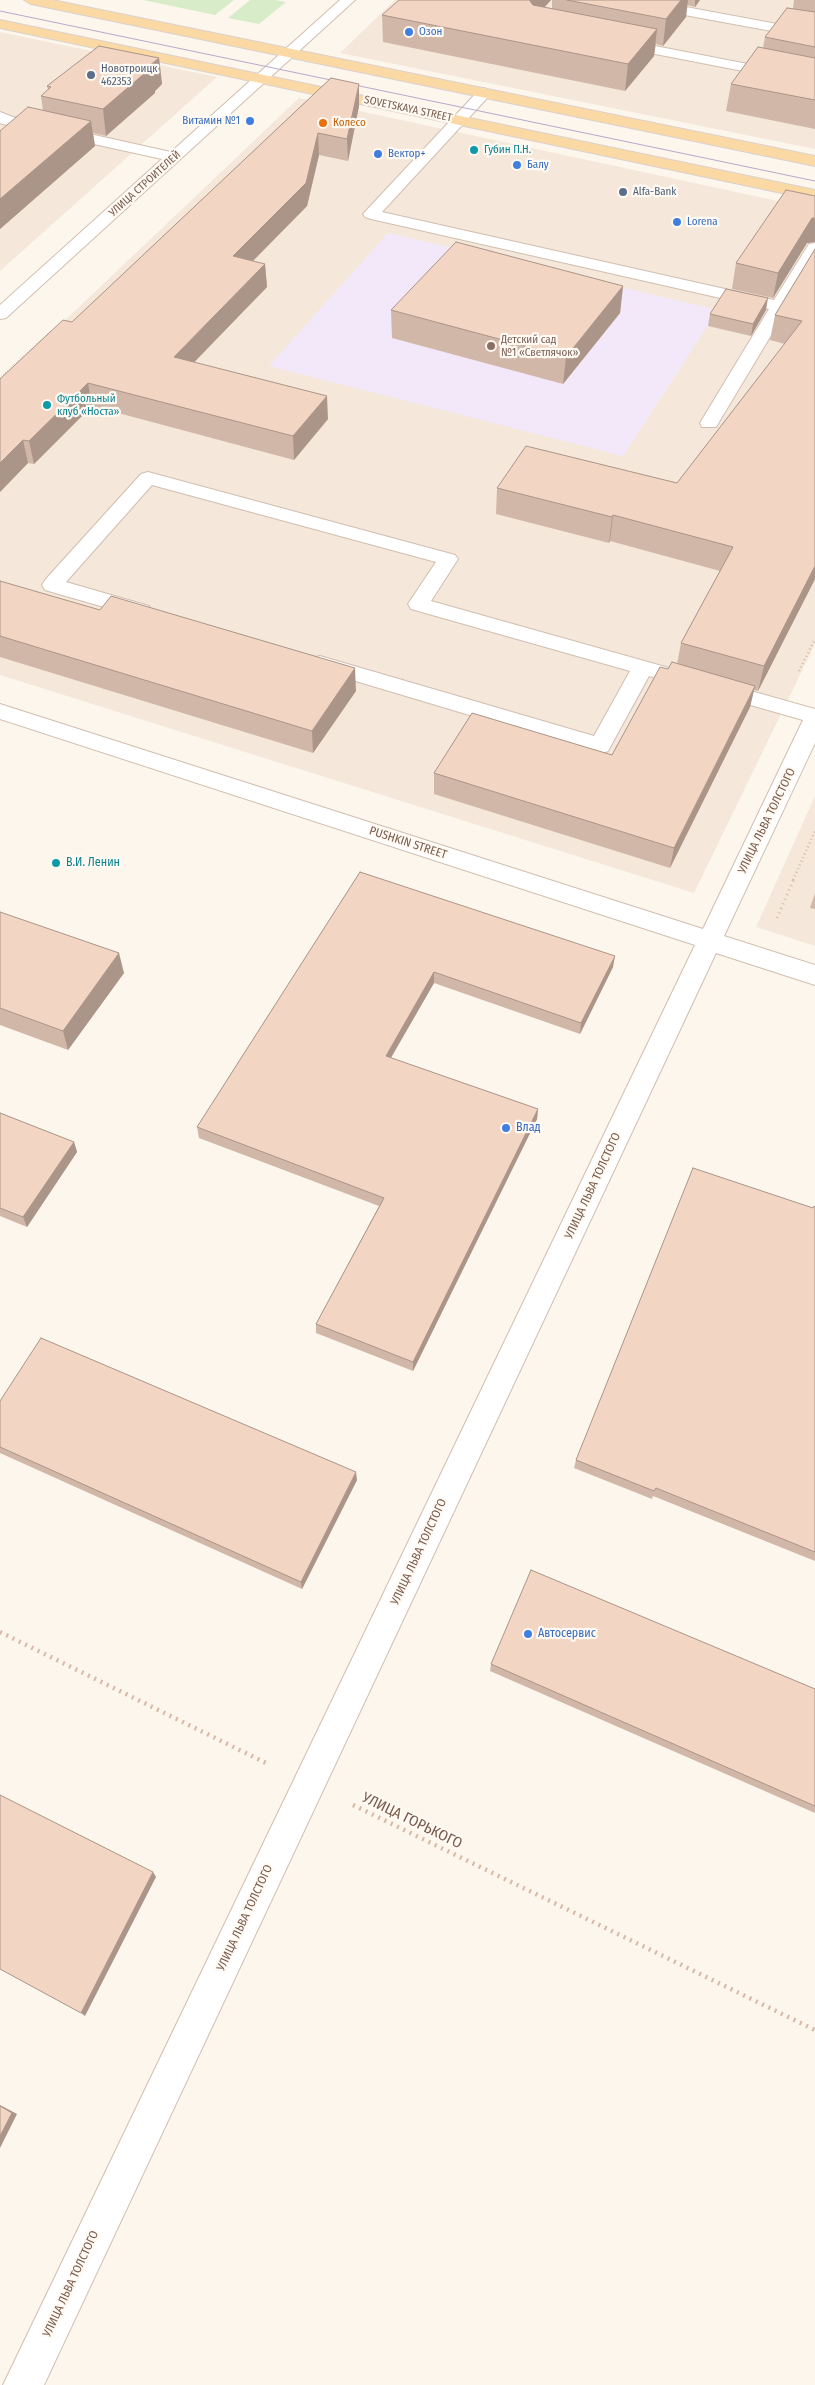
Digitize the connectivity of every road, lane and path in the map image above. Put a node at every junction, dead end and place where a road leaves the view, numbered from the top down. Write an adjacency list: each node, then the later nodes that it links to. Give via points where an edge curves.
1 (31, 0): 7 (main road)
2 (348, 0): 7 (street, УЛИЦА СТРОИТЕЛЕЙ)
3 (625, 0): 5 (street)
4 (0, 24): 8 (main road, SOVETSKAYA STREET)
5 (815, 35)
6 (603, 40): 9 (street)
7 (290, 53): 8 (street, УЛИЦА СТРОИТЕЛЕЙ); 10 (main road)
8 (262, 79): 12 (main road, SOVETSKAYA STREET); 13 (street, УЛИЦА СТРОИТЕЛЕЙ)
9 (815, 81)
10 (484, 93): 12 (street); 14 (main road)
11 (0, 117): 13 (street)
12 (458, 120): 15 (main road, SOVETSKAYA STREET); 17 (street, via 371,214)
13 (174, 158): 18 (street, УЛИЦА СТРОИТЕЛЕЙ)
14 (815, 161)
15 (815, 195)
16 (815, 248): 17 (street)
17 (779, 306): 21 (street)
18 (0, 314)
19 (56, 329): 20 (path, via 47,333)
20 (0, 378)
21 (709, 423)
22 (166, 618): 24 (street, via 52,585 148,478 448,559 418,604)
23 (298, 657): 24 (street, via 600,746)
24 (643, 668): 26 (street)
25 (0, 711): 29 (street, PUSHKIN STREET)
26 (815, 718): 29 (street, УЛИЦА ЛЬВА ТОЛСТОГО)
27 (815, 831): 28 (path)
28 (776, 921)
29 (710, 940): 30 (street, PUSHKIN STREET); 32 (street, УЛИЦА ЛЬВА ТОЛСТОГО)
30 (815, 975)
31 (0, 1632): 32 (path, УЛИЦА ГОРЬКОГО)
32 (309, 1784): 33 (path, УЛИЦА ГОРЬКОГО); 34 (street, УЛИЦА ЛЬВА ТОЛСТОГО)
33 (815, 2030)
34 (23, 2385)

